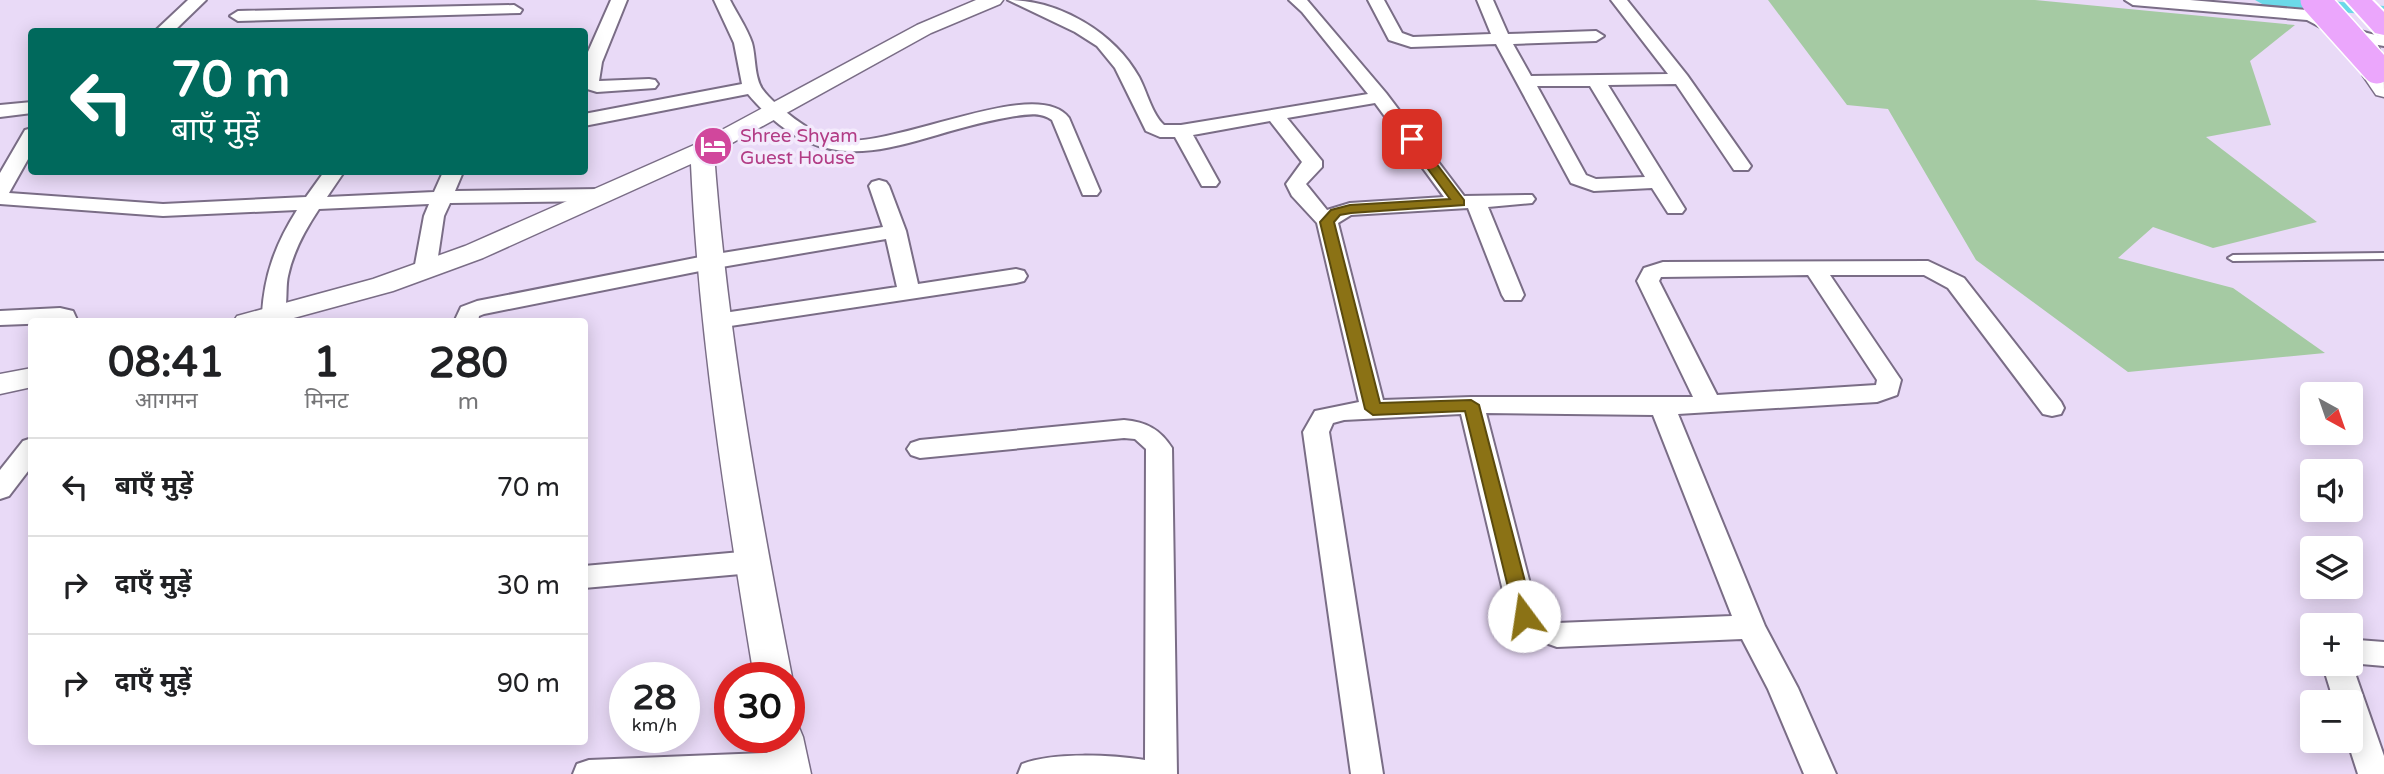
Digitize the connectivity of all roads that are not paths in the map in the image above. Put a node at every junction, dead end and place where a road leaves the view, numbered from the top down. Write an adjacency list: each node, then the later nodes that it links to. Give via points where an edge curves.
1 (198, 0): 18 (street)
2 (316, 0): 16 (street)
3 (620, 0): 23 (street)
4 (722, 0): 29 (street, via 743,43)
5 (993, 0): 32 (street, via 924,29)
6 (1017, 0): 36 (street, via 1110,48 1153,127)
7 (1297, 0): 30 (street)
8 (1376, 0): 22 (street, via 1395,36 1402,40)
9 (1485, 0): 22 (street)
10 (1619, 0): 24 (street)
11 (2133, 0): 21 (street, via 2307,15 2323,19 2337,30)
12 (2315, 0): 25 (highway, bridge)
13 (2329, 0): 15 (street)
14 (514, 5): 16 (street); 19 (street)
15 (2353, 10): 21 (highway)
16 (303, 14): 17 (street)
17 (238, 16)
18 (166, 28)
19 (511, 28)
20 (1596, 36): 22 (street)
21 (2377, 36): 25 (street, via 2372,52 2374,76)
22 (1502, 39): 27 (street)
23 (589, 63): 28 (street, via 590,84 597,87)
24 (1681, 79): 26 (street); 39 (street)
25 (2382, 79)
26 (1596, 80): 27 (street); 43 (street)
27 (1527, 81): 43 (street, via 1578,178 1594,185)
28 (649, 83)
29 (752, 88): 32 (street); 35 (street)
30 (1380, 97): 34 (street); 51 (street)
31 (28, 108): 33 (street)
32 (774, 110): 38 (street); 46 (street, via 827,145 850,148 984,115 1042,108 1060,118)
33 (0, 111)
34 (1274, 114): 36 (street); 54 (street, via 1312,161 1296,184)
35 (588, 119)
36 (1181, 131): 42 (street)
37 (28, 141): 45 (street)
38 (702, 150): 47 (street); 58 (street)
39 (1741, 166)
40 (332, 175): 52 (street)
41 (451, 175): 48 (street)
42 (1209, 181)
43 (1659, 182): 53 (street)
44 (879, 186): 55 (street)
45 (0, 191)
46 (1090, 191)
47 (601, 195): 48 (street); 59 (street)
48 (440, 197): 52 (street); 59 (street)
49 (0, 198): 52 (street, via 163,209)
50 (1525, 199): 51 (street)
51 (1468, 202): 54 (street, via 1350,209); 63 (street)
52 (311, 204): 64 (street, via 278,266)
53 (1675, 209)
54 (1327, 222): 76 (street)
55 (895, 231): 58 (street); 62 (street)
56 (2384, 256): 57 (lane)
57 (2233, 258)
58 (710, 262): 68 (street, via 477,308); 69 (street)
59 (425, 270): 64 (street)
60 (1816, 271): 72 (street, via 1664,269 1652,273 1648,281); 72 (street, via 1889,380 1888,389 1877,394); 75 (street, via 1915,267 1943,274 1956,283)
61 (1016, 276): 62 (street)
62 (909, 291): 69 (street)
63 (1513, 295)
64 (273, 315): 67 (street)
65 (0, 318): 66 (street)
66 (65, 318)
67 (262, 318)
68 (467, 318)
69 (717, 321): 80 (street)
70 (28, 378): 71 (street)
71 (0, 384)
72 (1708, 403): 74 (street)
73 (1471, 405): 74 (street); 76 (street); 82 (street, via 1524,616 1536,628 1557,635)
74 (1662, 407): 82 (street)
75 (2052, 408)
76 (1373, 409): 92 (street, via 1324,418 1316,432)
77 (920, 449): 91 (street, via 1124,429 1140,430 1153,438 1159,448)
78 (28, 452): 79 (street)
79 (0, 489)
80 (751, 562): 81 (street); 85 (street)
81 (588, 577)
82 (1751, 627): 93 (street)
83 (2363, 652): 84 (street)
84 (2384, 654)
85 (770, 662)
86 (2363, 741): 94 (street)
87 (788, 759): 88 (street)
88 (589, 774)
89 (1034, 774): 90 (street)
90 (1143, 774)
91 (1161, 774)
92 (1367, 774)
93 (1820, 774)
94 (2374, 774)

